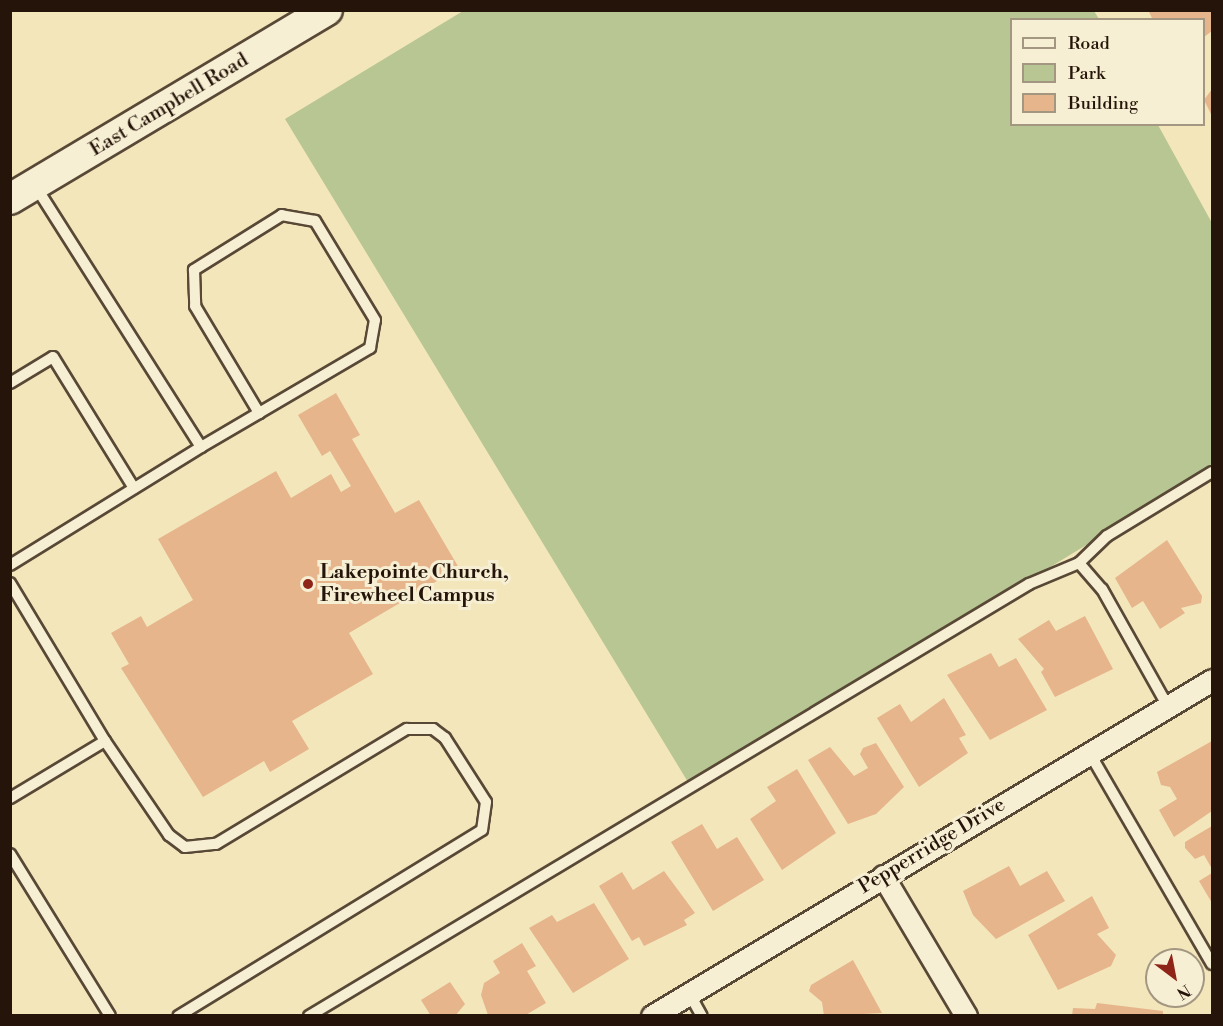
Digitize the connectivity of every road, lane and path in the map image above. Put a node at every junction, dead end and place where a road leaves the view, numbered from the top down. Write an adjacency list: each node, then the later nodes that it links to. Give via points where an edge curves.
1 (327, 10): 2 (main road, East Campbell Road)
2 (22, 192): 5 (lane)
3 (10, 383): 7 (lane, via 53,357)
4 (259, 412): 4 (lane, via 370,348 375,320 315,221 282,215 194,270 195,306); 5 (lane)
5 (201, 447): 7 (lane)
6 (1212, 472): 8 (lane, via 1107,536)
7 (134, 488): 9 (lane)
8 (1079, 563): 12 (lane, via 1102,590); 22 (lane, via 1029,584)
9 (10, 565)
10 (10, 583): 13 (lane)
11 (1212, 680): 12 (street, Pepperridge Drive)
12 (1166, 703): 14 (street, Pepperridge Drive)
13 (105, 741): 15 (lane); 21 (lane, via 169,835 185,847 216,844 407,729 433,729 445,738 486,801 482,830)
14 (1088, 751): 17 (street, Pepperridge Drive); 18 (lane)
15 (10, 798)
16 (10, 854): 20 (lane)
17 (883, 876): 19 (street, Pepperridge Drive); 25 (street)
18 (1212, 964)
19 (689, 993): 23 (street, Pepperridge Drive); 24 (lane)
20 (110, 1016)
21 (179, 1016)
22 (309, 1016)
23 (652, 1016)
24 (702, 1016)
25 (966, 1016)

